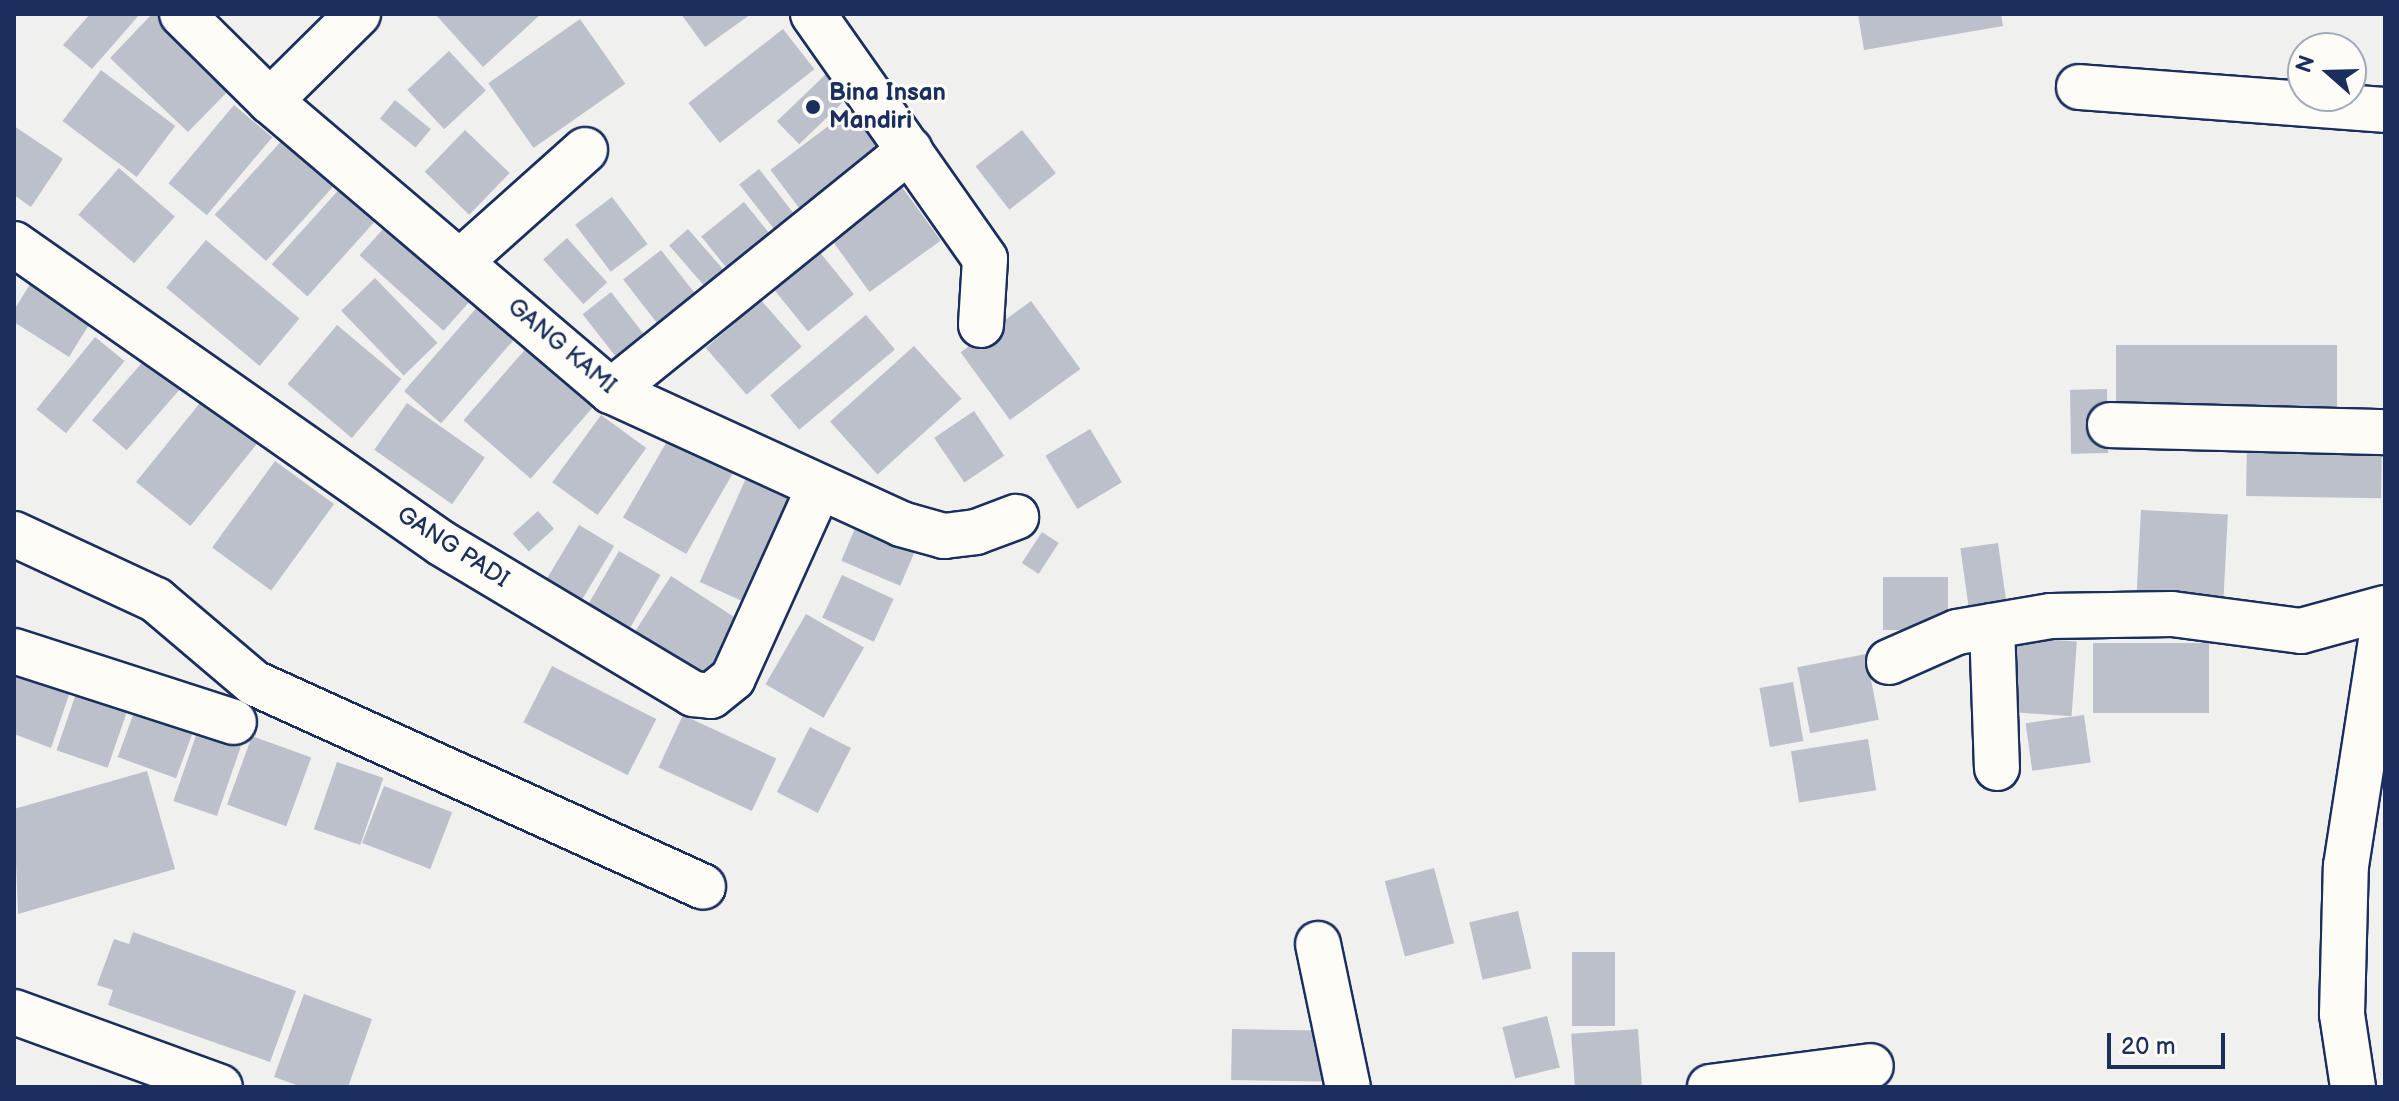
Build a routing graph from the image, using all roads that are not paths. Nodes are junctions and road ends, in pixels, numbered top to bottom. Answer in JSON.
{"nodes":[{"id":1,"x":182,"y":14,"type":"edge"},
{"id":2,"x":358,"y":14,"type":"edge"},
{"id":3,"x":813,"y":14,"type":"edge"},
{"id":4,"x":2079,"y":87,"type":"dead end"},
{"id":5,"x":270,"y":101,"type":"junction"},
{"id":6,"x":2385,"y":110,"type":"edge"},
{"id":7,"x":585,"y":150,"type":"dead end"},
{"id":8,"x":910,"y":150,"type":"junction"},
{"id":9,"x":14,"y":244,"type":"edge"},
{"id":10,"x":462,"y":260,"type":"junction"},
{"id":11,"x":981,"y":325,"type":"dead end"},
{"id":12,"x":611,"y":391,"type":"junction"},
{"id":13,"x":2110,"y":425,"type":"dead end"},
{"id":14,"x":2385,"y":432,"type":"edge"},
{"id":15,"x":818,"y":490,"type":"junction"},
{"id":16,"x":1016,"y":517,"type":"dead end"},
{"id":17,"x":14,"y":534,"type":"edge"},
{"id":18,"x":2385,"y":608,"type":"edge"},
{"id":19,"x":2385,"y":614,"type":"edge"},
{"id":20,"x":1992,"y":626,"type":"junction"},
{"id":21,"x":14,"y":651,"type":"edge"},
{"id":22,"x":1889,"y":662,"type":"dead end"},
{"id":23,"x":234,"y":722,"type":"dead end"},
{"id":24,"x":1997,"y":768,"type":"dead end"},
{"id":25,"x":703,"y":887,"type":"dead end"},
{"id":26,"x":1318,"y":944,"type":"dead end"},
{"id":27,"x":14,"y":1012,"type":"edge"},
{"id":28,"x":1871,"y":1066,"type":"dead end"},
{"id":29,"x":220,"y":1087,"type":"edge"},
{"id":30,"x":1348,"y":1087,"type":"edge"},
{"id":31,"x":1710,"y":1087,"type":"edge"},
{"id":32,"x":2353,"y":1087,"type":"edge"}],
"edges":[{"from":1,"to":5,"type":"street","name":"GANG KAMI"},
{"from":2,"to":5,"type":"street"},
{"from":3,"to":8,"type":"street"},
{"from":4,"to":6,"type":"street"},
{"from":5,"to":10,"type":"street","name":"GANG KAMI"},
{"from":7,"to":10,"type":"street"},
{"from":8,"to":11,"type":"street"},
{"from":8,"to":12,"type":"street"},
{"from":9,"to":15,"type":"street","name":"GANG PADI"},
{"from":10,"to":12,"type":"street","name":"GANG KAMI"},
{"from":12,"to":15,"type":"street","name":"GANG KAMI"},
{"from":13,"to":14,"type":"street"},
{"from":15,"to":16,"type":"street","name":"GANG KAMI"},
{"from":17,"to":25,"type":"street"},
{"from":18,"to":20,"type":"street"},
{"from":19,"to":32,"type":"street"},
{"from":20,"to":22,"type":"street"},
{"from":20,"to":24,"type":"street"},
{"from":21,"to":23,"type":"street"},
{"from":26,"to":30,"type":"street"},
{"from":27,"to":29,"type":"street"},
{"from":28,"to":31,"type":"street"}]}
